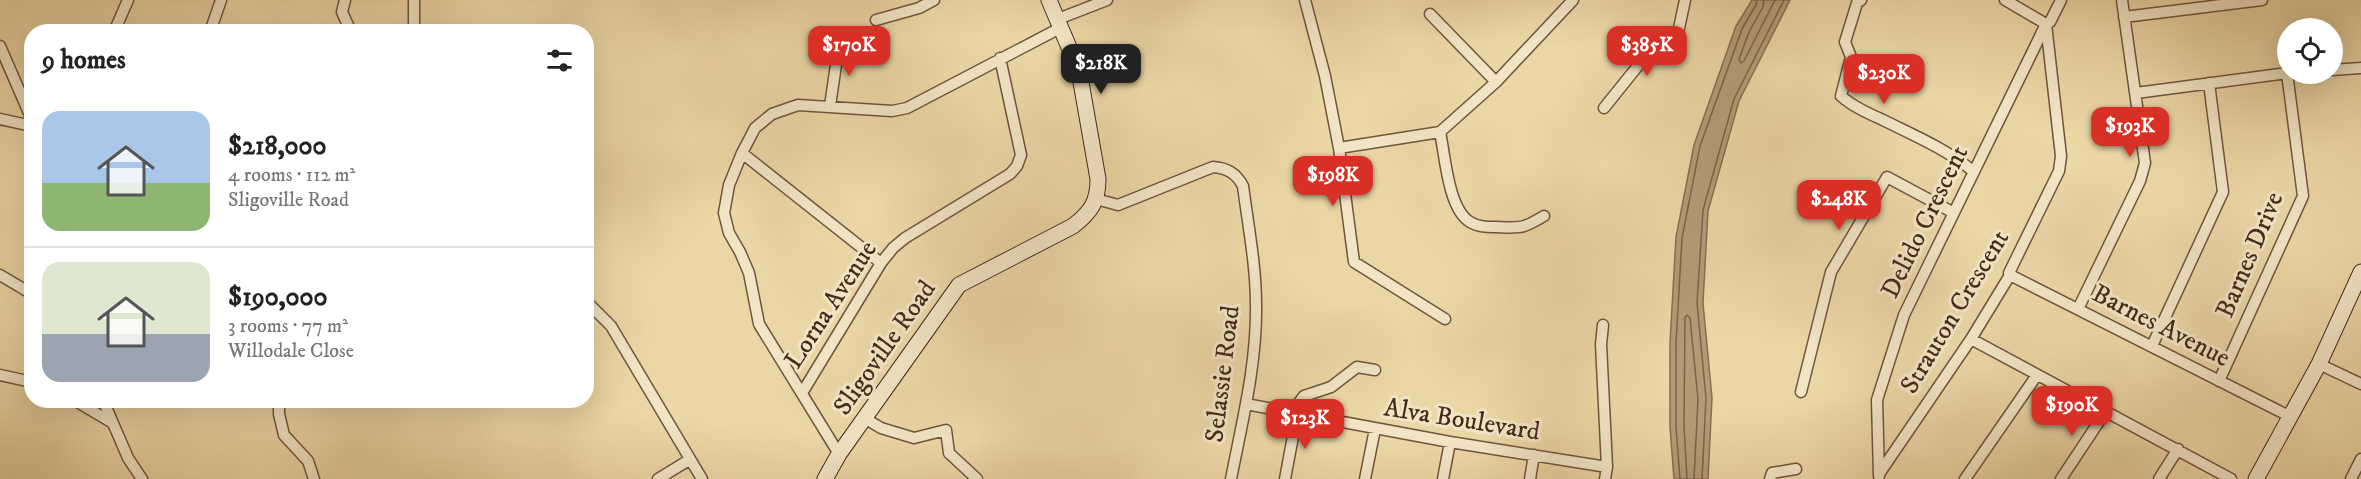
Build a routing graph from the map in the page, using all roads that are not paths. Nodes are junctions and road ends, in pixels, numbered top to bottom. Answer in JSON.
{"nodes":[{"id":1,"x":128,"y":0,"type":"edge"},
{"id":2,"x":221,"y":0,"type":"edge"},
{"id":3,"x":345,"y":0,"type":"edge"},
{"id":4,"x":414,"y":0,"type":"edge"},
{"id":5,"x":934,"y":0,"type":"edge"},
{"id":6,"x":1050,"y":0,"type":"edge"},
{"id":7,"x":1107,"y":0,"type":"edge"},
{"id":8,"x":1305,"y":0,"type":"edge"},
{"id":9,"x":1573,"y":0,"type":"edge"},
{"id":10,"x":1685,"y":0,"type":"edge"},
{"id":11,"x":1861,"y":0,"type":"edge"},
{"id":12,"x":2005,"y":0,"type":"edge"},
{"id":13,"x":2061,"y":0,"type":"edge"},
{"id":14,"x":2122,"y":0,"type":"edge"},
{"id":15,"x":2262,"y":0,"type":"edge"},
{"id":16,"x":2204,"y":3,"type":"edge"},
{"id":17,"x":1430,"y":14,"type":"dead end"},
{"id":18,"x":2124,"y":17,"type":"junction"},
{"id":19,"x":876,"y":20,"type":"dead end"},
{"id":20,"x":1060,"y":23,"type":"junction"},
{"id":21,"x":118,"y":24,"type":"edge"},
{"id":22,"x":213,"y":24,"type":"edge"},
{"id":23,"x":347,"y":24,"type":"edge"},
{"id":24,"x":414,"y":24,"type":"edge"},
{"id":25,"x":2046,"y":24,"type":"junction"},
{"id":26,"x":839,"y":44,"type":"dead end"},
{"id":27,"x":0,"y":46,"type":"edge"},
{"id":28,"x":1000,"y":58,"type":"junction"},
{"id":29,"x":2361,"y":68,"type":"edge"},
{"id":30,"x":2343,"y":69,"type":"edge"},
{"id":31,"x":2277,"y":74,"type":"edge"},
{"id":32,"x":1496,"y":82,"type":"junction"},
{"id":33,"x":2209,"y":83,"type":"junction"},
{"id":34,"x":2288,"y":84,"type":"edge"},
{"id":35,"x":2136,"y":93,"type":"junction"},
{"id":36,"x":24,"y":102,"type":"edge"},
{"id":37,"x":830,"y":106,"type":"junction"},
{"id":38,"x":1604,"y":108,"type":"dead end"},
{"id":39,"x":0,"y":119,"type":"edge"},
{"id":40,"x":24,"y":124,"type":"edge"},
{"id":41,"x":1440,"y":132,"type":"junction"},
{"id":42,"x":1339,"y":148,"type":"junction"},
{"id":43,"x":742,"y":153,"type":"junction"},
{"id":44,"x":1974,"y":172,"type":"junction"},
{"id":45,"x":1096,"y":200,"type":"junction"},
{"id":46,"x":1954,"y":213,"type":"junction"},
{"id":47,"x":1544,"y":216,"type":"dead end"},
{"id":48,"x":881,"y":263,"type":"junction"},
{"id":49,"x":2361,"y":272,"type":"edge"},
{"id":50,"x":0,"y":274,"type":"edge"},
{"id":51,"x":2010,"y":275,"type":"junction"},
{"id":52,"x":24,"y":289,"type":"edge"},
{"id":53,"x":594,"y":309,"type":"edge"},
{"id":54,"x":2078,"y":309,"type":"junction"},
{"id":55,"x":1445,"y":319,"type":"dead end"},
{"id":56,"x":1603,"y":325,"type":"dead end"},
{"id":57,"x":1971,"y":339,"type":"junction"},
{"id":58,"x":2152,"y":346,"type":"junction"},
{"id":59,"x":2319,"y":364,"type":"junction"},
{"id":60,"x":1375,"y":370,"type":"dead end"},
{"id":61,"x":0,"y":375,"type":"edge"},
{"id":62,"x":2037,"y":375,"type":"junction"},
{"id":63,"x":24,"y":380,"type":"edge"},
{"id":64,"x":2220,"y":381,"type":"junction"},
{"id":65,"x":2361,"y":384,"type":"edge"},
{"id":66,"x":1801,"y":392,"type":"dead end"},
{"id":67,"x":802,"y":393,"type":"junction"},
{"id":68,"x":1246,"y":404,"type":"junction"},
{"id":69,"x":87,"y":408,"type":"edge"},
{"id":70,"x":106,"y":408,"type":"edge"},
{"id":71,"x":279,"y":408,"type":"edge"},
{"id":72,"x":2106,"y":411,"type":"junction"},
{"id":73,"x":1294,"y":414,"type":"junction"},
{"id":74,"x":2291,"y":417,"type":"junction"},
{"id":75,"x":866,"y":419,"type":"junction"},
{"id":76,"x":111,"y":422,"type":"junction"},
{"id":77,"x":1375,"y":429,"type":"junction"},
{"id":78,"x":1450,"y":442,"type":"junction"},
{"id":79,"x":2178,"y":449,"type":"junction"},
{"id":80,"x":839,"y":454,"type":"junction"},
{"id":81,"x":1534,"y":455,"type":"junction"},
{"id":82,"x":2361,"y":459,"type":"edge"},
{"id":83,"x":689,"y":460,"type":"junction"},
{"id":84,"x":1607,"y":467,"type":"junction"},
{"id":85,"x":1796,"y":469,"type":"dead end"},
{"id":86,"x":1879,"y":476,"type":"edge"},
{"id":87,"x":142,"y":479,"type":"edge"},
{"id":88,"x":314,"y":479,"type":"edge"},
{"id":89,"x":658,"y":479,"type":"edge"},
{"id":90,"x":702,"y":479,"type":"edge"},
{"id":91,"x":825,"y":479,"type":"edge"},
{"id":92,"x":977,"y":479,"type":"edge"},
{"id":93,"x":1231,"y":479,"type":"edge"},
{"id":94,"x":1285,"y":479,"type":"edge"},
{"id":95,"x":1365,"y":479,"type":"edge"},
{"id":96,"x":1443,"y":479,"type":"edge"},
{"id":97,"x":1530,"y":479,"type":"edge"},
{"id":98,"x":1605,"y":479,"type":"edge"},
{"id":99,"x":1770,"y":479,"type":"edge"},
{"id":100,"x":1965,"y":479,"type":"edge"},
{"id":101,"x":2061,"y":479,"type":"edge"},
{"id":102,"x":2159,"y":479,"type":"edge"},
{"id":103,"x":2231,"y":479,"type":"edge"},
{"id":104,"x":2256,"y":479,"type":"edge"},
{"id":105,"x":2351,"y":479,"type":"edge"}],
"edges":[{"from":1,"to":21,"type":"street"},
{"from":2,"to":22,"type":"street"},
{"from":3,"to":23,"type":"street"},
{"from":4,"to":24,"type":"street"},
{"from":5,"to":19,"type":"street"},
{"from":6,"to":20,"type":"street"},
{"from":7,"to":20,"type":"street"},
{"from":8,"to":42,"type":"street"},
{"from":9,"to":32,"type":"street"},
{"from":10,"to":38,"type":"street"},
{"from":11,"to":44,"type":"street"},
{"from":12,"to":25,"type":"street"},
{"from":13,"to":25,"type":"street","name":"Delido Crescent"},
{"from":14,"to":18,"type":"street"},
{"from":15,"to":16,"type":"street"},
{"from":16,"to":18,"type":"street"},
{"from":17,"to":32,"type":"street"},
{"from":18,"to":35,"type":"street"},
{"from":20,"to":28,"type":"street"},
{"from":20,"to":45,"type":"street"},
{"from":25,"to":44,"type":"street","name":"Delido Crescent"},
{"from":25,"to":51,"type":"street","name":"Strauton Crescent"},
{"from":26,"to":37,"type":"street"},
{"from":27,"to":36,"type":"street"},
{"from":28,"to":37,"type":"street"},
{"from":28,"to":48,"type":"street","name":"Lorna Avenue"},
{"from":29,"to":30,"type":"street"},
{"from":31,"to":33,"type":"street"},
{"from":32,"to":41,"type":"street"},
{"from":33,"to":35,"type":"street"},
{"from":33,"to":58,"type":"street"},
{"from":34,"to":64,"type":"street","name":"Barnes Drive"},
{"from":35,"to":54,"type":"street"},
{"from":37,"to":43,"type":"street"},
{"from":39,"to":40,"type":"street"},
{"from":41,"to":42,"type":"street"},
{"from":41,"to":47,"type":"street"},
{"from":42,"to":55,"type":"street"},
{"from":43,"to":48,"type":"street"},
{"from":43,"to":67,"type":"street"},
{"from":44,"to":46,"type":"street","name":"Delido Crescent"},
{"from":45,"to":68,"type":"street","name":"Selassie Road"},
{"from":45,"to":75,"type":"street","name":"Sligoville Road"},
{"from":46,"to":66,"type":"street"},
{"from":46,"to":86,"type":"street","name":"Delido Crescent"},
{"from":48,"to":67,"type":"street","name":"Lorna Avenue"},
{"from":49,"to":59,"type":"street"},
{"from":50,"to":52,"type":"street"},
{"from":51,"to":54,"type":"street","name":"Barnes Avenue"},
{"from":51,"to":57,"type":"street","name":"Strauton Crescent"},
{"from":53,"to":83,"type":"street"},
{"from":54,"to":58,"type":"street","name":"Barnes Avenue"},
{"from":56,"to":84,"type":"street"},
{"from":57,"to":62,"type":"street"},
{"from":57,"to":86,"type":"street","name":"Strauton Crescent"},
{"from":58,"to":64,"type":"street","name":"Barnes Avenue"},
{"from":59,"to":65,"type":"street"},
{"from":59,"to":74,"type":"street"},
{"from":60,"to":73,"type":"street"},
{"from":61,"to":63,"type":"street"},
{"from":62,"to":72,"type":"street"},
{"from":62,"to":100,"type":"street"},
{"from":64,"to":74,"type":"street","name":"Barnes Avenue"},
{"from":67,"to":80,"type":"street"},
{"from":68,"to":73,"type":"street","name":"Alva Boulevard"},
{"from":68,"to":93,"type":"street","name":"Selassie Road"},
{"from":69,"to":76,"type":"street"},
{"from":70,"to":76,"type":"street"},
{"from":71,"to":88,"type":"street"},
{"from":72,"to":79,"type":"street"},
{"from":72,"to":101,"type":"street"},
{"from":73,"to":77,"type":"street","name":"Alva Boulevard"},
{"from":73,"to":94,"type":"street"},
{"from":74,"to":104,"type":"street"},
{"from":75,"to":80,"type":"street","name":"Sligoville Road"},
{"from":75,"to":92,"type":"street"},
{"from":76,"to":87,"type":"street"},
{"from":77,"to":78,"type":"street","name":"Alva Boulevard"},
{"from":77,"to":95,"type":"street"},
{"from":78,"to":81,"type":"street","name":"Alva Boulevard"},
{"from":78,"to":96,"type":"street"},
{"from":79,"to":102,"type":"street"},
{"from":79,"to":103,"type":"street"},
{"from":80,"to":91,"type":"street","name":"Sligoville Road"},
{"from":81,"to":84,"type":"street","name":"Alva Boulevard"},
{"from":81,"to":97,"type":"street"},
{"from":82,"to":105,"type":"street"},
{"from":83,"to":89,"type":"street"},
{"from":83,"to":90,"type":"street"},
{"from":84,"to":98,"type":"street"},
{"from":85,"to":99,"type":"street"}]}
